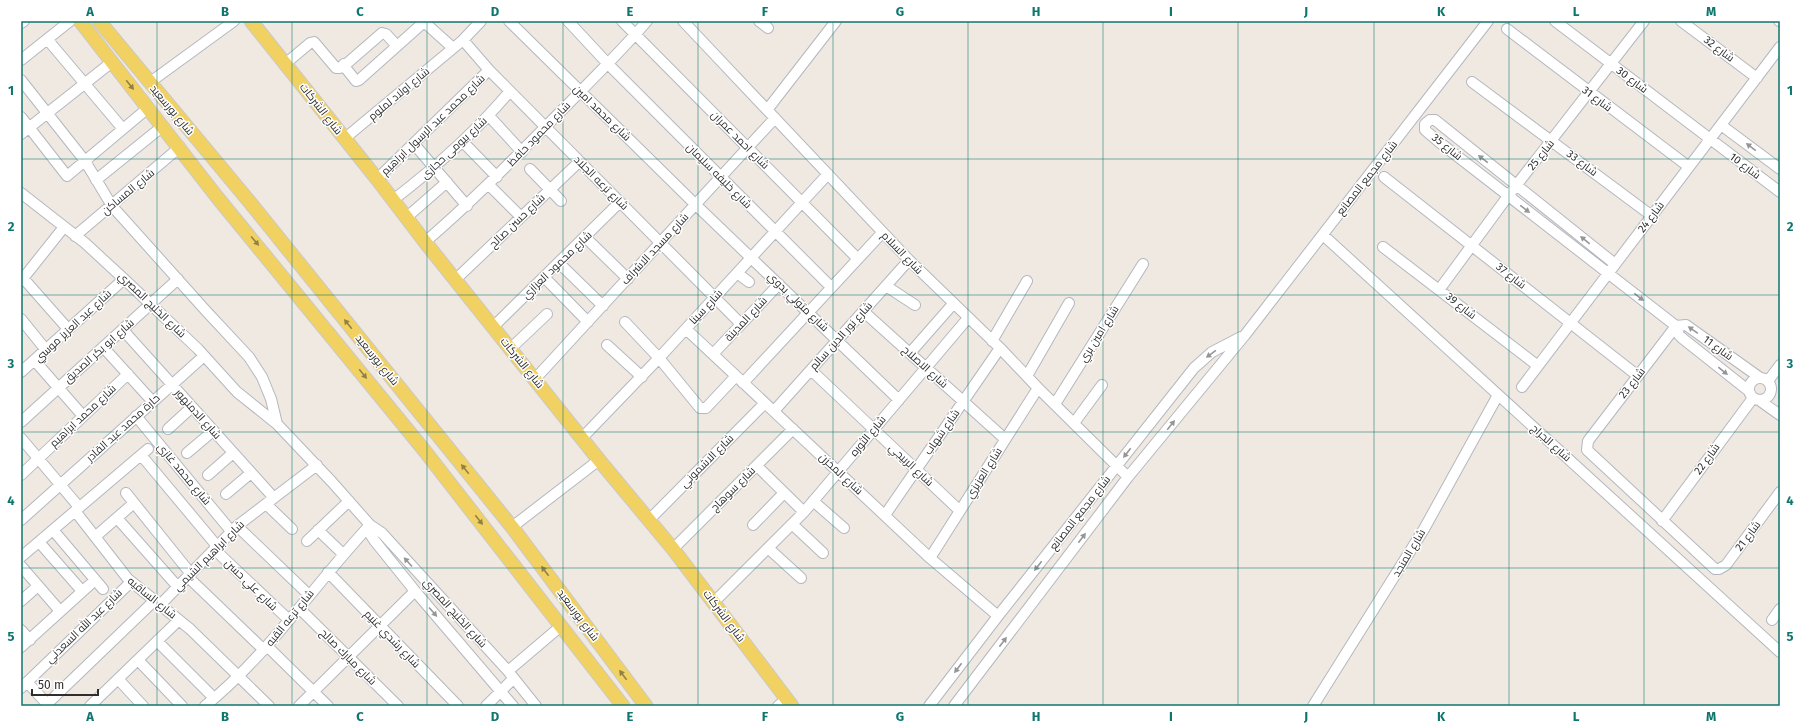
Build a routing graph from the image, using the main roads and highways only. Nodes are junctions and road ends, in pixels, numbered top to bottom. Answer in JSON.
{"nodes":[{"id":1,"x":80,"y":21,"type":"edge"},
{"id":2,"x":99,"y":21,"type":"edge"},
{"id":3,"x":251,"y":21,"type":"edge"},
{"id":4,"x":230,"y":179,"type":"junction"},
{"id":5,"x":217,"y":197,"type":"junction"},
{"id":6,"x":248,"y":200,"type":"junction"},
{"id":7,"x":235,"y":218,"type":"junction"},
{"id":8,"x":785,"y":704,"type":"edge"},
{"id":9,"x":623,"y":706,"type":"edge"},
{"id":10,"x":646,"y":706,"type":"edge"}],
"edges":[{"from":1,"to":5,"type":"main road","name":"شارع بورسعيد","one_way":true},
{"from":2,"to":4,"type":"main road","name":"شارع بورسعيد"},
{"from":3,"to":8,"type":"main road","name":"شارع الشركات"},
{"from":4,"to":5,"type":"main road"},
{"from":4,"to":6,"type":"main road","name":"شارع بورسعيد"},
{"from":5,"to":7,"type":"main road","name":"شارع بورسعيد"},
{"from":6,"to":7,"type":"main road"},
{"from":10,"to":6,"type":"main road","name":"شارع بورسعيد","one_way":true},
{"from":7,"to":9,"type":"main road","name":"شارع بورسعيد","one_way":true}]}
